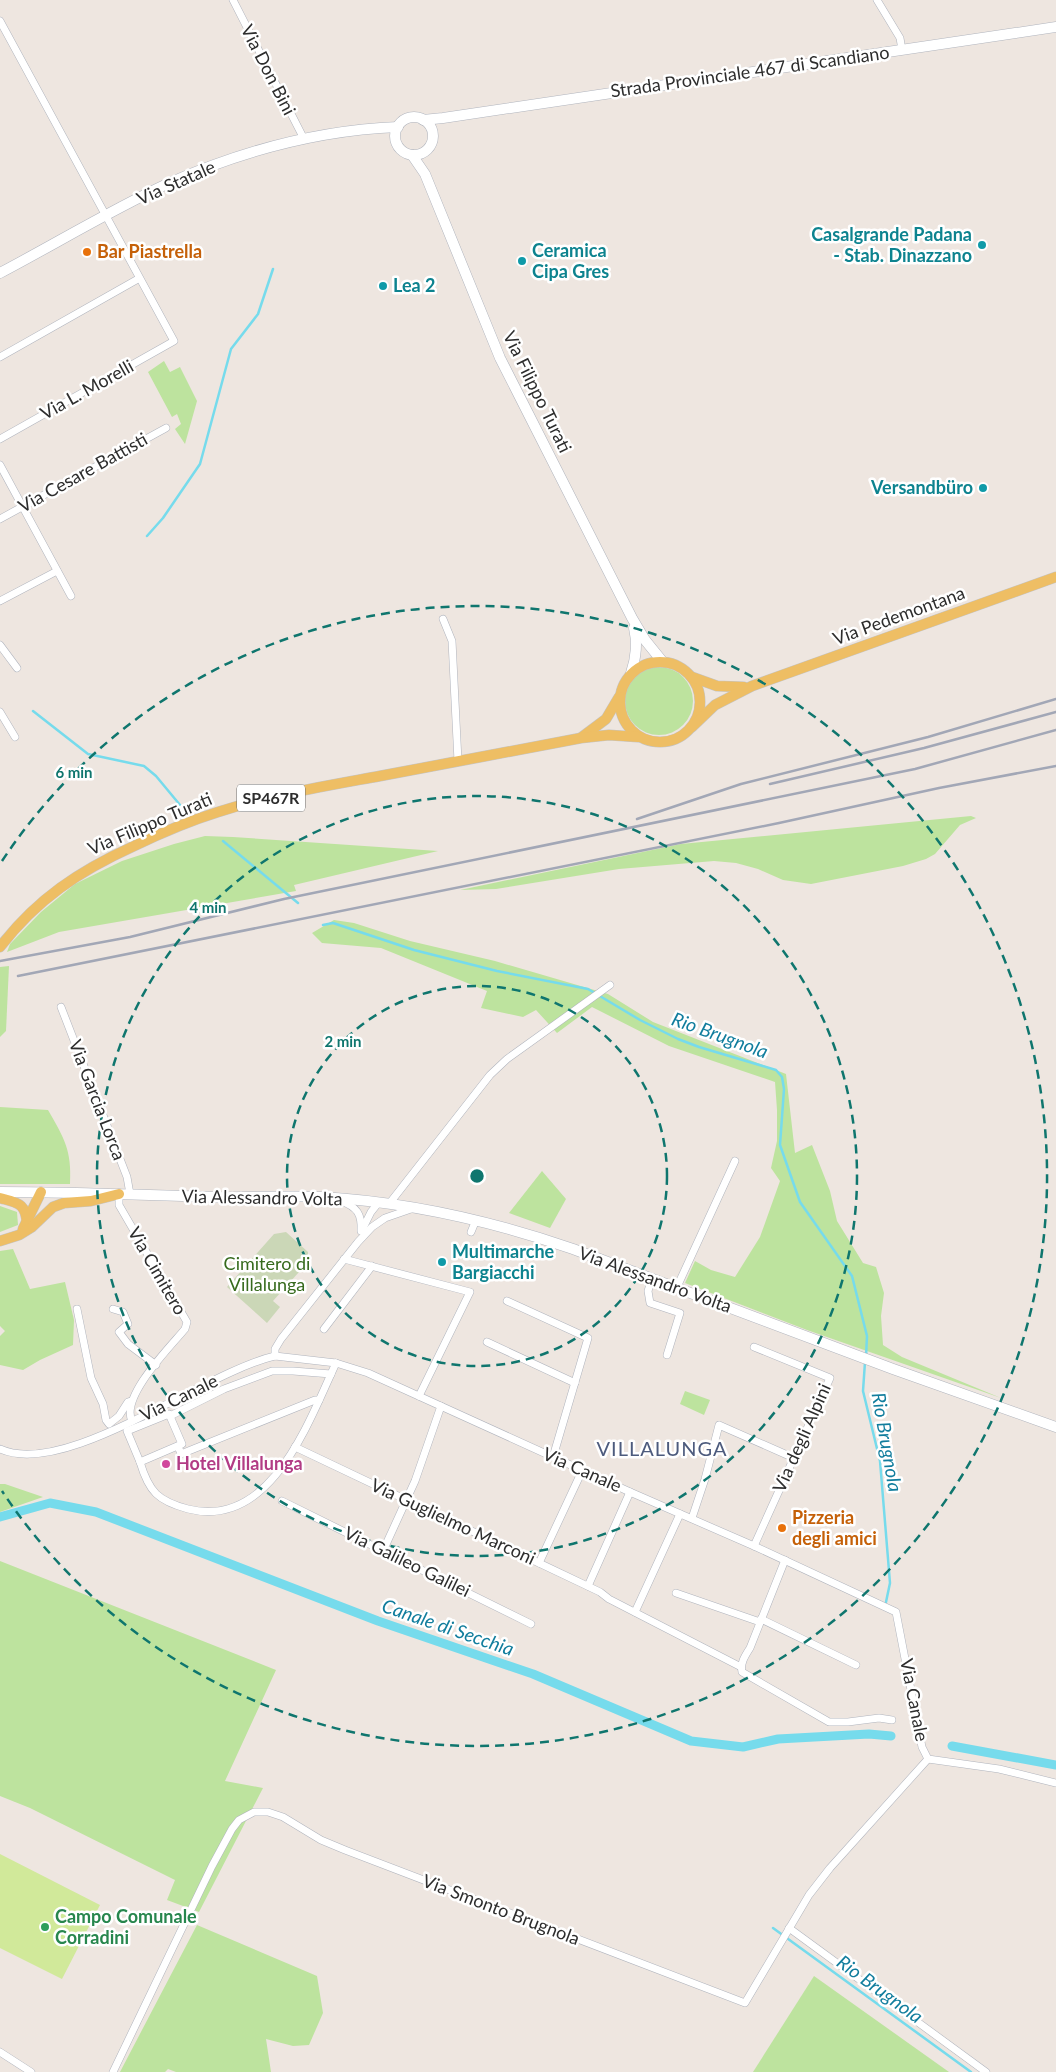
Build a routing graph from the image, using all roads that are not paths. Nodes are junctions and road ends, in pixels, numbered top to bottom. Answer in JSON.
{"nodes":[{"id":1,"x":234,"y":0,"type":"edge"},
{"id":2,"x":877,"y":0,"type":"edge"},
{"id":3,"x":0,"y":21,"type":"edge"},
{"id":4,"x":1056,"y":27,"type":"edge"},
{"id":5,"x":902,"y":50,"type":"junction"},
{"id":6,"x":443,"y":118,"type":"junction"},
{"id":7,"x":423,"y":120,"type":"junction"},
{"id":8,"x":398,"y":127,"type":"junction"},
{"id":9,"x":365,"y":130,"type":"junction"},
{"id":10,"x":432,"y":133,"type":"junction"},
{"id":11,"x":304,"y":140,"type":"junction"},
{"id":12,"x":397,"y":143,"type":"junction"},
{"id":13,"x":425,"y":151,"type":"junction"},
{"id":14,"x":412,"y":154,"type":"junction"},
{"id":15,"x":425,"y":174,"type":"junction"},
{"id":16,"x":106,"y":216,"type":"junction"},
{"id":17,"x":0,"y":273,"type":"edge"},
{"id":18,"x":138,"y":279,"type":"junction"},
{"id":19,"x":0,"y":357,"type":"edge"},
{"id":20,"x":166,"y":428,"type":"dead end"},
{"id":21,"x":0,"y":439,"type":"edge"},
{"id":22,"x":0,"y":465,"type":"edge"},
{"id":23,"x":22,"y":506,"type":"junction"},
{"id":24,"x":0,"y":519,"type":"edge"},
{"id":25,"x":57,"y":571,"type":"junction"},
{"id":26,"x":1056,"y":577,"type":"edge"},
{"id":27,"x":71,"y":596,"type":"dead end"},
{"id":28,"x":0,"y":601,"type":"edge"},
{"id":29,"x":632,"y":618,"type":"junction"},
{"id":30,"x":443,"y":619,"type":"dead end"},
{"id":31,"x":0,"y":645,"type":"edge"},
{"id":32,"x":662,"y":661,"type":"junction"},
{"id":33,"x":16,"y":668,"type":"dead end"},
{"id":34,"x":631,"y":673,"type":"junction"},
{"id":35,"x":692,"y":678,"type":"junction"},
{"id":36,"x":752,"y":686,"type":"junction"},
{"id":37,"x":620,"y":697,"type":"junction"},
{"id":38,"x":0,"y":712,"type":"edge"},
{"id":39,"x":692,"y":727,"type":"junction"},
{"id":40,"x":638,"y":736,"type":"junction"},
{"id":41,"x":15,"y":737,"type":"dead end"},
{"id":42,"x":581,"y":738,"type":"junction"},
{"id":43,"x":458,"y":761,"type":"junction"},
{"id":44,"x":0,"y":947,"type":"edge"},
{"id":45,"x":610,"y":985,"type":"dead end"},
{"id":46,"x":61,"y":1007,"type":"dead end"},
{"id":47,"x":735,"y":1161,"type":"dead end"},
{"id":48,"x":0,"y":1192,"type":"edge"},
{"id":49,"x":41,"y":1192,"type":"junction"},
{"id":50,"x":124,"y":1194,"type":"junction"},
{"id":51,"x":321,"y":1197,"type":"junction"},
{"id":52,"x":0,"y":1198,"type":"edge"},
{"id":53,"x":384,"y":1203,"type":"junction"},
{"id":54,"x":417,"y":1208,"type":"junction"},
{"id":55,"x":38,"y":1220,"type":"junction"},
{"id":56,"x":476,"y":1220,"type":"junction"},
{"id":57,"x":27,"y":1224,"type":"junction"},
{"id":58,"x":372,"y":1227,"type":"junction"},
{"id":59,"x":361,"y":1231,"type":"junction"},
{"id":60,"x":471,"y":1232,"type":"dead end"},
{"id":61,"x":19,"y":1235,"type":"junction"},
{"id":62,"x":0,"y":1241,"type":"edge"},
{"id":63,"x":358,"y":1242,"type":"junction"},
{"id":64,"x":344,"y":1259,"type":"junction"},
{"id":65,"x":372,"y":1266,"type":"junction"},
{"id":66,"x":652,"y":1278,"type":"junction"},
{"id":67,"x":677,"y":1287,"type":"junction"},
{"id":68,"x":506,"y":1302,"type":"dead end"},
{"id":69,"x":77,"y":1309,"type":"dead end"},
{"id":70,"x":113,"y":1309,"type":"dead end"},
{"id":71,"x":324,"y":1329,"type":"dead end"},
{"id":72,"x":488,"y":1342,"type":"dead end"},
{"id":73,"x":754,"y":1346,"type":"dead end"},
{"id":74,"x":667,"y":1355,"type":"dead end"},
{"id":75,"x":274,"y":1356,"type":"junction"},
{"id":76,"x":336,"y":1363,"type":"junction"},
{"id":77,"x":156,"y":1365,"type":"junction"},
{"id":78,"x":331,"y":1374,"type":"junction"},
{"id":79,"x":575,"y":1382,"type":"junction"},
{"id":80,"x":419,"y":1396,"type":"junction"},
{"id":81,"x":319,"y":1400,"type":"junction"},
{"id":82,"x":132,"y":1401,"type":"junction"},
{"id":83,"x":441,"y":1406,"type":"junction"},
{"id":84,"x":158,"y":1408,"type":"junction"},
{"id":85,"x":170,"y":1416,"type":"junction"},
{"id":86,"x":162,"y":1417,"type":"junction"},
{"id":87,"x":132,"y":1421,"type":"junction"},
{"id":88,"x":1056,"y":1427,"type":"edge"},
{"id":89,"x":126,"y":1428,"type":"junction"},
{"id":90,"x":178,"y":1446,"type":"junction"},
{"id":91,"x":295,"y":1447,"type":"junction"},
{"id":92,"x":0,"y":1450,"type":"edge"},
{"id":93,"x":553,"y":1457,"type":"junction"},
{"id":94,"x":794,"y":1458,"type":"junction"},
{"id":95,"x":140,"y":1462,"type":"junction"},
{"id":96,"x":582,"y":1471,"type":"junction"},
{"id":97,"x":630,"y":1492,"type":"junction"},
{"id":98,"x":406,"y":1500,"type":"junction"},
{"id":99,"x":282,"y":1501,"type":"dead end"},
{"id":100,"x":680,"y":1514,"type":"junction"},
{"id":101,"x":692,"y":1518,"type":"junction"},
{"id":102,"x":754,"y":1546,"type":"junction"},
{"id":103,"x":382,"y":1550,"type":"junction"},
{"id":104,"x":786,"y":1560,"type":"junction"},
{"id":105,"x":539,"y":1563,"type":"junction"},
{"id":106,"x":588,"y":1586,"type":"junction"},
{"id":107,"x":676,"y":1593,"type":"dead end"},
{"id":108,"x":635,"y":1612,"type":"junction"},
{"id":109,"x":761,"y":1621,"type":"junction"},
{"id":110,"x":531,"y":1624,"type":"dead end"},
{"id":111,"x":856,"y":1665,"type":"dead end"},
{"id":112,"x":741,"y":1667,"type":"junction"},
{"id":113,"x":892,"y":1720,"type":"dead end"},
{"id":114,"x":928,"y":1759,"type":"junction"},
{"id":115,"x":1056,"y":1784,"type":"edge"},
{"id":116,"x":786,"y":1934,"type":"junction"},
{"id":117,"x":0,"y":2052,"type":"edge"},
{"id":118,"x":31,"y":2072,"type":"edge"},
{"id":119,"x":113,"y":2072,"type":"edge"},
{"id":120,"x":986,"y":2072,"type":"edge"}],
"edges":[{"from":1,"to":11,"type":"street","name":"Via Don Bini"},
{"from":2,"to":5,"type":"street"},
{"from":3,"to":16,"type":"street"},
{"from":4,"to":5,"type":"main road","name":"Strada Provinciale 467 di Scandiano"},
{"from":5,"to":6,"type":"main road","name":"Strada Provinciale 467 di Scandiano"},
{"from":6,"to":7,"type":"main road","name":"Via Statale"},
{"from":6,"to":10,"type":"main road"},
{"from":7,"to":8,"type":"main road","name":"Via Statale"},
{"from":7,"to":10,"type":"main road"},
{"from":8,"to":9,"type":"main road","name":"Via Statale"},
{"from":8,"to":12,"type":"main road"},
{"from":9,"to":11,"type":"main road","name":"Via Statale"},
{"from":9,"to":12,"type":"main road","name":"Via Statale"},
{"from":10,"to":13,"type":"main road"},
{"from":11,"to":16,"type":"main road","name":"Via Statale"},
{"from":12,"to":14,"type":"main road","name":"Via Statale"},
{"from":13,"to":14,"type":"main road"},
{"from":13,"to":15,"type":"main road","name":"Via Filippo Turati"},
{"from":14,"to":15,"type":"main road","name":"Via Filippo Turati"},
{"from":15,"to":29,"type":"main road","name":"Via Filippo Turati","number":"SP467R"},
{"from":16,"to":17,"type":"main road","name":"Via Statale"},
{"from":16,"to":18,"type":"street"},
{"from":18,"to":19,"type":"street"},
{"from":18,"to":21,"type":"street","name":"Via L. Morelli"},
{"from":20,"to":23,"type":"street","name":"Via Cesare Battisti"},
{"from":22,"to":23,"type":"street"},
{"from":23,"to":24,"type":"street","name":"Via Cesare Battisti"},
{"from":23,"to":25,"type":"street"},
{"from":25,"to":27,"type":"street"},
{"from":25,"to":28,"type":"street"},
{"from":26,"to":36,"type":"main road","name":"Via Pedemontana"},
{"from":29,"to":32,"type":"main road","number":"SP467R"},
{"from":29,"to":34,"type":"main road","number":"SP467R"},
{"from":30,"to":43,"type":"street"},
{"from":31,"to":33,"type":"street"},
{"from":32,"to":34,"type":"main road"},
{"from":32,"to":35,"type":"main road","number":"SP467R"},
{"from":34,"to":37,"type":"main road","number":"SP467R"},
{"from":35,"to":36,"type":"main road"},
{"from":35,"to":39,"type":"main road"},
{"from":36,"to":39,"type":"main road"},
{"from":37,"to":40,"type":"main road"},
{"from":37,"to":42,"type":"main road","name":"Via Filippo Turati","number":"SP467R"},
{"from":38,"to":41,"type":"street"},
{"from":39,"to":40,"type":"main road","number":"SP467R"},
{"from":40,"to":42,"type":"main road","name":"Via Filippo Turati","number":"SP467R"},
{"from":42,"to":43,"type":"main road","name":"Via Filippo Turati","number":"SP467R"},
{"from":43,"to":44,"type":"main road","name":"Via Filippo Turati","number":"SP467R"},
{"from":45,"to":53,"type":"street"},
{"from":46,"to":50,"type":"street","name":"Via Garcia Lorca"},
{"from":47,"to":67,"type":"street"},
{"from":48,"to":49,"type":"main road","name":"Via Alessandro Volta"},
{"from":49,"to":50,"type":"main road","name":"Via Alessandro Volta"},
{"from":49,"to":55,"type":"main road"},
{"from":49,"to":57,"type":"main road"},
{"from":50,"to":51,"type":"main road","name":"Via Alessandro Volta"},
{"from":50,"to":55,"type":"main road"},
{"from":50,"to":77,"type":"street","name":"Via Cimitero"},
{"from":51,"to":53,"type":"main road","name":"Via Alessandro Volta"},
{"from":51,"to":59,"type":"street"},
{"from":52,"to":57,"type":"main road"},
{"from":53,"to":54,"type":"main road","name":"Via Alessandro Volta"},
{"from":53,"to":58,"type":"street"},
{"from":53,"to":59,"type":"street"},
{"from":54,"to":56,"type":"main road","name":"Via Alessandro Volta"},
{"from":54,"to":58,"type":"street"},
{"from":55,"to":61,"type":"main road"},
{"from":56,"to":60,"type":"street"},
{"from":56,"to":66,"type":"main road","name":"Via Alessandro Volta"},
{"from":57,"to":61,"type":"main road"},
{"from":58,"to":63,"type":"street"},
{"from":59,"to":63,"type":"street"},
{"from":61,"to":62,"type":"main road"},
{"from":63,"to":64,"type":"street"},
{"from":64,"to":65,"type":"street"},
{"from":64,"to":75,"type":"street"},
{"from":65,"to":71,"type":"street"},
{"from":65,"to":80,"type":"street"},
{"from":66,"to":67,"type":"main road","name":"Via Alessandro Volta"},
{"from":66,"to":74,"type":"street"},
{"from":67,"to":88,"type":"main road","name":"Via Alessandro Volta"},
{"from":68,"to":79,"type":"street"},
{"from":69,"to":82,"type":"street","name":"Via Cimitero"},
{"from":70,"to":77,"type":"street"},
{"from":72,"to":79,"type":"street"},
{"from":73,"to":94,"type":"street","name":"Via degli Alpini"},
{"from":75,"to":76,"type":"street","name":"Via Canale"},
{"from":75,"to":84,"type":"street","name":"Via Canale"},
{"from":76,"to":78,"type":"street"},
{"from":76,"to":80,"type":"street","name":"Via Canale"},
{"from":77,"to":82,"type":"street","name":"Via Cimitero"},
{"from":78,"to":81,"type":"street"},
{"from":78,"to":85,"type":"street","name":"Via Canale"},
{"from":79,"to":93,"type":"street"},
{"from":80,"to":83,"type":"street","name":"Via Canale"},
{"from":81,"to":90,"type":"street"},
{"from":81,"to":91,"type":"street"},
{"from":82,"to":87,"type":"street"},
{"from":83,"to":93,"type":"street","name":"Via Canale"},
{"from":83,"to":98,"type":"street"},
{"from":84,"to":86,"type":"street"},
{"from":84,"to":87,"type":"street","name":"Via Canale"},
{"from":85,"to":86,"type":"street","name":"Via Canale"},
{"from":85,"to":90,"type":"street"},
{"from":86,"to":89,"type":"street","name":"Via Canale"},
{"from":87,"to":89,"type":"street","name":"Via Canale"},
{"from":89,"to":92,"type":"street","name":"Via Canale"},
{"from":89,"to":95,"type":"street"},
{"from":90,"to":95,"type":"street"},
{"from":91,"to":95,"type":"street"},
{"from":91,"to":98,"type":"street","name":"Via Guglielmo Marconi"},
{"from":93,"to":96,"type":"street","name":"Via Canale"},
{"from":94,"to":101,"type":"street"},
{"from":94,"to":102,"type":"street","name":"Via degli Alpini"},
{"from":96,"to":97,"type":"street","name":"Via Canale"},
{"from":96,"to":105,"type":"street"},
{"from":97,"to":100,"type":"street","name":"Via Canale"},
{"from":97,"to":106,"type":"street"},
{"from":98,"to":103,"type":"street"},
{"from":98,"to":105,"type":"street","name":"Via Guglielmo Marconi"},
{"from":99,"to":103,"type":"street","name":"Via Galileo Galilei"},
{"from":100,"to":101,"type":"street","name":"Via Canale"},
{"from":100,"to":108,"type":"street"},
{"from":101,"to":102,"type":"street","name":"Via Canale"},
{"from":102,"to":104,"type":"street","name":"Via Canale"},
{"from":103,"to":110,"type":"street","name":"Via Galileo Galilei"},
{"from":104,"to":109,"type":"street"},
{"from":104,"to":114,"type":"street","name":"Via Canale"},
{"from":105,"to":106,"type":"street","name":"Via Guglielmo Marconi"},
{"from":106,"to":108,"type":"street","name":"Via Guglielmo Marconi"},
{"from":107,"to":109,"type":"street"},
{"from":108,"to":112,"type":"street","name":"Via Guglielmo Marconi"},
{"from":109,"to":111,"type":"street"},
{"from":109,"to":112,"type":"street"},
{"from":112,"to":113,"type":"street","name":"Via Guglielmo Marconi"},
{"from":114,"to":115,"type":"street","name":"Via Canale"},
{"from":114,"to":116,"type":"street","name":"Via Smonto Brugnola"},
{"from":116,"to":119,"type":"street","name":"Via Smonto Brugnola"},
{"from":116,"to":120,"type":"street"},
{"from":117,"to":118,"type":"street"}]}
